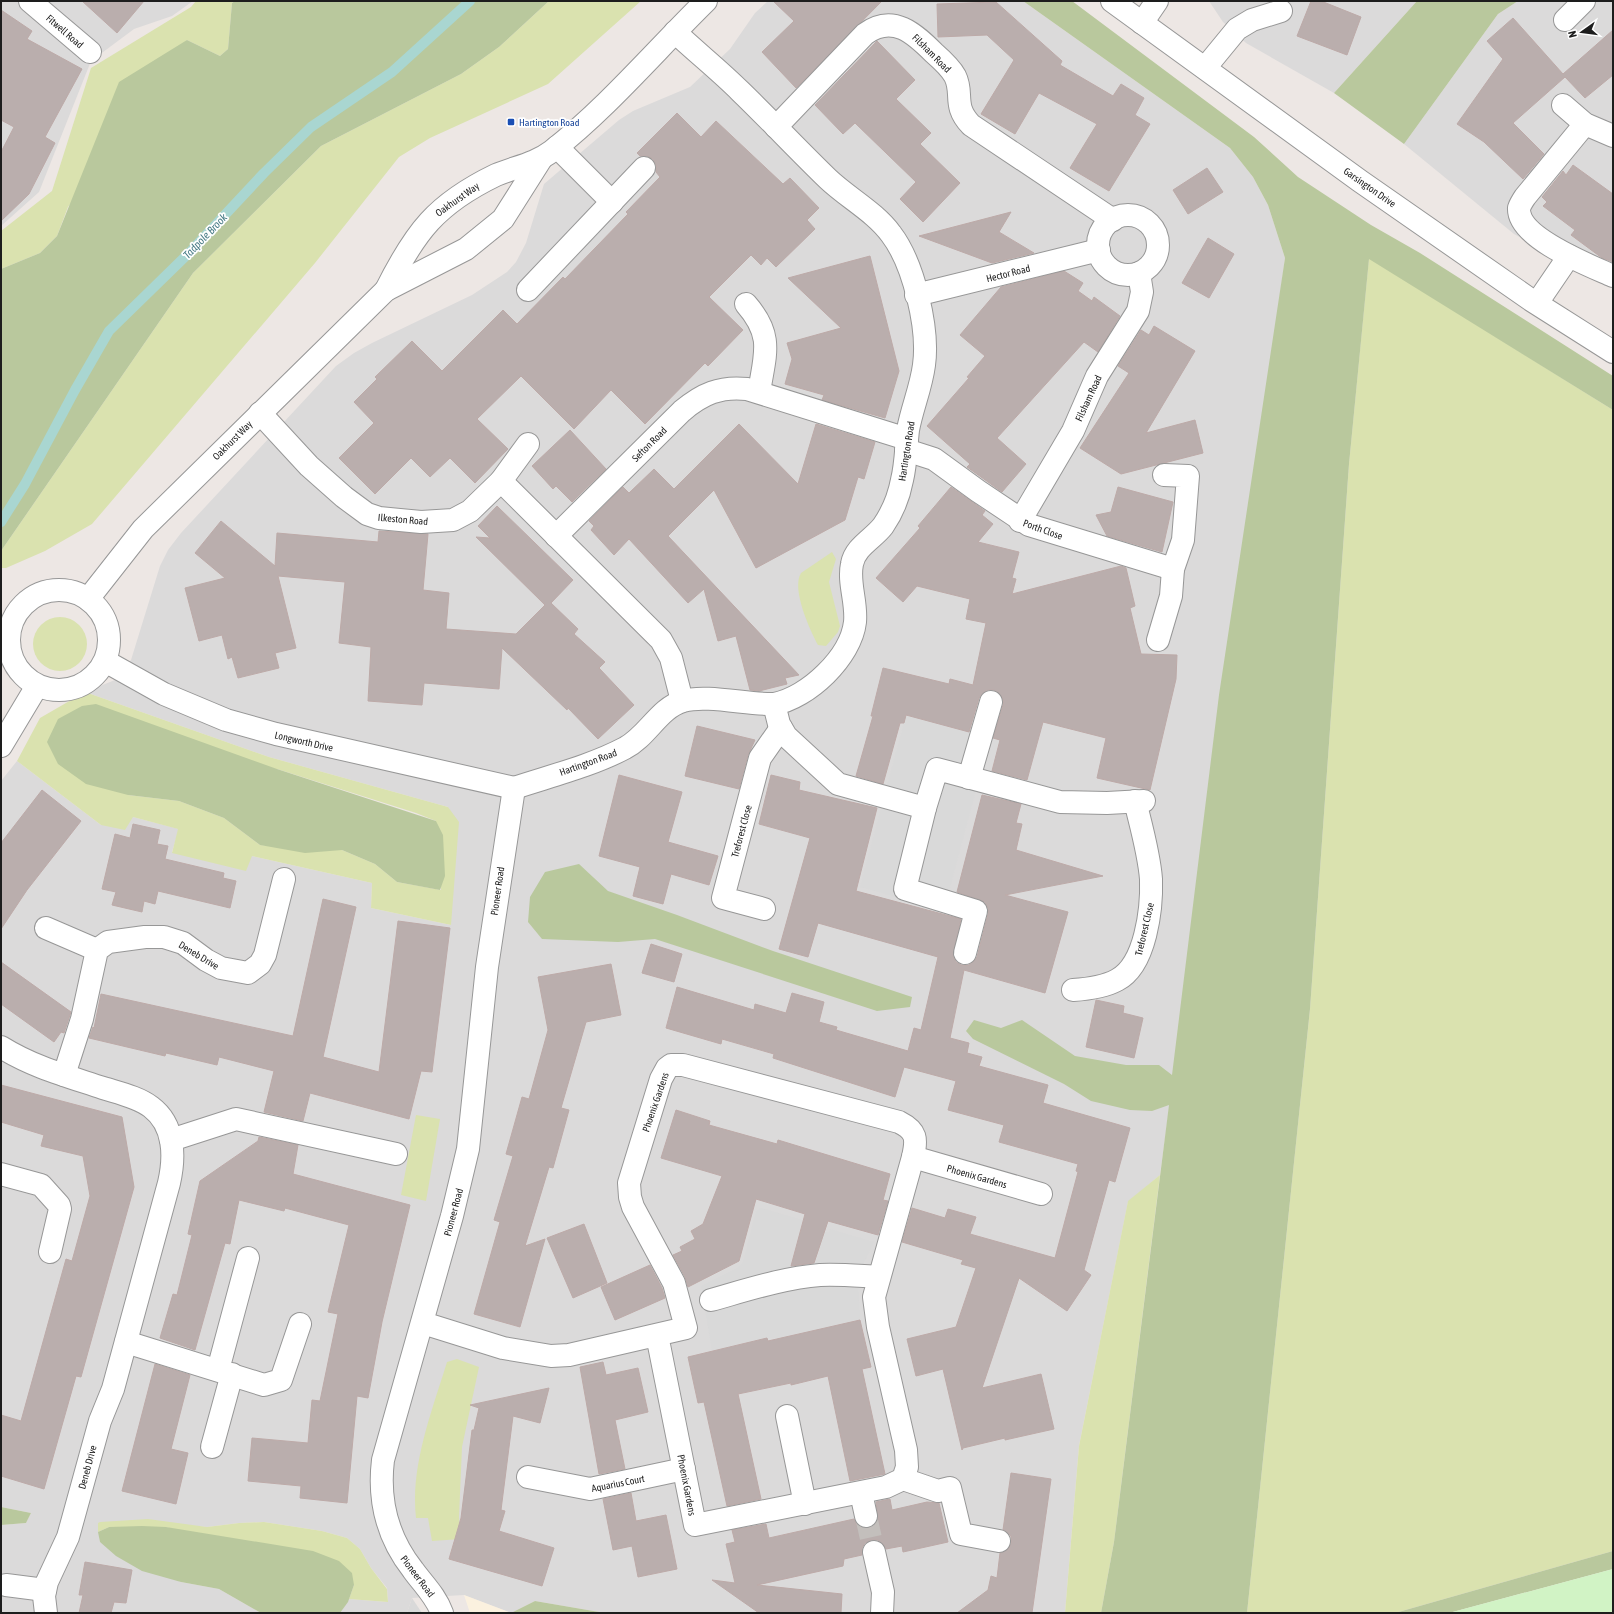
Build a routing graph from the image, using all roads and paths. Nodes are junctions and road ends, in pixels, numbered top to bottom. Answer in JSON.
{"nodes":[{"id":1,"x":706,"y":1,"type":"edge"},
{"id":2,"x":1112,"y":1,"type":"edge"},
{"id":3,"x":1158,"y":1,"type":"edge"},
{"id":4,"x":1584,"y":1,"type":"edge"},
{"id":5,"x":40,"y":4,"type":"edge"},
{"id":6,"x":1281,"y":11,"type":"dead end"},
{"id":7,"x":1565,"y":20,"type":"dead end"},
{"id":8,"x":1142,"y":23,"type":"junction"},
{"id":9,"x":675,"y":32,"type":"junction"},
{"id":10,"x":90,"y":52,"type":"dead end"},
{"id":11,"x":1205,"y":68,"type":"junction"},
{"id":12,"x":1563,"y":106,"type":"dead end"},
{"id":13,"x":1585,"y":124,"type":"junction"},
{"id":14,"x":776,"y":127,"type":"junction"},
{"id":15,"x":1613,"y":136,"type":"edge"},
{"id":16,"x":549,"y":153,"type":"junction"},
{"id":17,"x":644,"y":168,"type":"dead end"},
{"id":18,"x":612,"y":202,"type":"junction"},
{"id":19,"x":1113,"y":220,"type":"junction"},
{"id":20,"x":1099,"y":250,"type":"junction"},
{"id":21,"x":1569,"y":256,"type":"junction"},
{"id":22,"x":1139,"y":273,"type":"junction"},
{"id":23,"x":1613,"y":276,"type":"edge"},
{"id":24,"x":386,"y":290,"type":"junction"},
{"id":25,"x":528,"y":290,"type":"dead end"},
{"id":26,"x":916,"y":295,"type":"junction"},
{"id":27,"x":746,"y":304,"type":"dead end"},
{"id":28,"x":1538,"y":304,"type":"junction"},
{"id":29,"x":1613,"y":352,"type":"edge"},
{"id":30,"x":759,"y":392,"type":"junction"},
{"id":31,"x":260,"y":413,"type":"junction"},
{"id":32,"x":528,"y":444,"type":"dead end"},
{"id":33,"x":907,"y":444,"type":"junction"},
{"id":34,"x":1164,"y":475,"type":"dead end"},
{"id":35,"x":501,"y":481,"type":"junction"},
{"id":36,"x":1020,"y":520,"type":"junction"},
{"id":37,"x":556,"y":536,"type":"junction"},
{"id":38,"x":1173,"y":569,"type":"junction"},
{"id":39,"x":88,"y":599,"type":"junction"},
{"id":40,"x":8,"y":612,"type":"edge"},
{"id":41,"x":1158,"y":640,"type":"dead end"},
{"id":42,"x":105,"y":661,"type":"junction"},
{"id":43,"x":37,"y":686,"type":"junction"},
{"id":44,"x":682,"y":701,"type":"junction"},
{"id":45,"x":991,"y":702,"type":"dead end"},
{"id":46,"x":774,"y":704,"type":"junction"},
{"id":47,"x":781,"y":728,"type":"junction"},
{"id":48,"x":1,"y":746,"type":"edge"},
{"id":49,"x":969,"y":778,"type":"junction"},
{"id":50,"x":514,"y":788,"type":"junction"},
{"id":51,"x":926,"y":808,"type":"junction"},
{"id":52,"x":284,"y":879,"type":"dead end"},
{"id":53,"x":764,"y":909,"type":"dead end"},
{"id":54,"x":46,"y":928,"type":"dead end"},
{"id":55,"x":97,"y":950,"type":"junction"},
{"id":56,"x":965,"y":953,"type":"dead end"},
{"id":57,"x":1073,"y":990,"type":"dead end"},
{"id":58,"x":1,"y":1047,"type":"edge"},
{"id":59,"x":64,"y":1076,"type":"junction"},
{"id":60,"x":171,"y":1140,"type":"junction"},
{"id":61,"x":396,"y":1154,"type":"dead end"},
{"id":62,"x":913,"y":1157,"type":"junction"},
{"id":63,"x":1,"y":1174,"type":"edge"},
{"id":64,"x":1041,"y":1194,"type":"dead end"},
{"id":65,"x":50,"y":1252,"type":"dead end"},
{"id":66,"x":248,"y":1258,"type":"dead end"},
{"id":67,"x":879,"y":1278,"type":"junction"},
{"id":68,"x":712,"y":1300,"type":"dead end"},
{"id":69,"x":300,"y":1324,"type":"dead end"},
{"id":70,"x":423,"y":1324,"type":"junction"},
{"id":71,"x":657,"y":1335,"type":"junction"},
{"id":72,"x":126,"y":1342,"type":"junction"},
{"id":73,"x":225,"y":1372,"type":"junction"},
{"id":74,"x":787,"y":1416,"type":"dead end"},
{"id":75,"x":212,"y":1447,"type":"dead end"},
{"id":76,"x":684,"y":1469,"type":"junction"},
{"id":77,"x":528,"y":1477,"type":"dead end"},
{"id":78,"x":903,"y":1479,"type":"junction"},
{"id":79,"x":861,"y":1493,"type":"junction"},
{"id":80,"x":805,"y":1504,"type":"junction"},
{"id":81,"x":866,"y":1516,"type":"tunnel mouth"},
{"id":82,"x":999,"y":1541,"type":"dead end"},
{"id":83,"x":874,"y":1552,"type":"tunnel mouth"},
{"id":84,"x":6,"y":1585,"type":"dead end"},
{"id":85,"x":45,"y":1590,"type":"junction"},
{"id":86,"x":46,"y":1613,"type":"edge"},
{"id":87,"x":442,"y":1613,"type":"edge"},
{"id":88,"x":882,"y":1613,"type":"edge"}],
"edges":[{"from":1,"to":9,"type":"street","name":"Oakhurst Way"},
{"from":2,"to":8,"type":"street","name":"Garsington Drive"},
{"from":3,"to":8,"type":"street"},
{"from":4,"to":7,"type":"street"},
{"from":5,"to":10,"type":"street","name":"Fitwell Road"},
{"from":6,"to":11,"type":"street"},
{"from":8,"to":11,"type":"street","name":"Garsington Drive"},
{"from":9,"to":14,"type":"street","name":"Hartington Road"},
{"from":9,"to":16,"type":"street","name":"Oakhurst Way"},
{"from":11,"to":28,"type":"street","name":"Garsington Drive"},
{"from":12,"to":13,"type":"street"},
{"from":13,"to":15,"type":"street"},
{"from":13,"to":21,"type":"street"},
{"from":14,"to":19,"type":"street","name":"Filsham Road"},
{"from":14,"to":26,"type":"street","name":"Hartington Road"},
{"from":16,"to":18,"type":"street"},
{"from":16,"to":24,"type":"street","name":"Oakhurst Way"},
{"from":16,"to":24,"type":"street","name":"Oakhurst Way"},
{"from":17,"to":18,"type":"street"},
{"from":18,"to":25,"type":"street"},
{"from":19,"to":20,"type":"street"},
{"from":19,"to":22,"type":"street"},
{"from":20,"to":22,"type":"street"},
{"from":20,"to":26,"type":"street","name":"Hector Road"},
{"from":21,"to":23,"type":"street"},
{"from":21,"to":28,"type":"street"},
{"from":22,"to":36,"type":"street","name":"Filsham Road"},
{"from":24,"to":31,"type":"street","name":"Oakhurst Way"},
{"from":26,"to":33,"type":"street","name":"Hartington Road"},
{"from":27,"to":30,"type":"street"},
{"from":28,"to":29,"type":"street","name":"Garsington Drive"},
{"from":30,"to":33,"type":"street","name":"Sefton Road"},
{"from":30,"to":37,"type":"street","name":"Sefton Road"},
{"from":31,"to":35,"type":"street","name":"Ilkeston Road"},
{"from":31,"to":39,"type":"street","name":"Oakhurst Way"},
{"from":32,"to":35,"type":"street","name":"Ilkeston Road"},
{"from":33,"to":36,"type":"street","name":"Porth Close"},
{"from":33,"to":46,"type":"street","name":"Hartington Road"},
{"from":34,"to":38,"type":"street"},
{"from":35,"to":37,"type":"street"},
{"from":36,"to":38,"type":"street","name":"Porth Close"},
{"from":37,"to":44,"type":"street"},
{"from":38,"to":41,"type":"street"},
{"from":39,"to":40,"type":"street"},
{"from":39,"to":42,"type":"street"},
{"from":40,"to":43,"type":"street"},
{"from":42,"to":43,"type":"street"},
{"from":42,"to":50,"type":"street","name":"Longworth Drive"},
{"from":43,"to":48,"type":"street"},
{"from":44,"to":46,"type":"street","name":"Hartington Road"},
{"from":44,"to":50,"type":"street","name":"Hartington Road"},
{"from":45,"to":49,"type":"street"},
{"from":46,"to":47,"type":"street"},
{"from":47,"to":51,"type":"street"},
{"from":47,"to":53,"type":"street","name":"Treforest Close"},
{"from":49,"to":51,"type":"street","name":"Treforest Close"},
{"from":49,"to":57,"type":"street","name":"Treforest Close"},
{"from":50,"to":70,"type":"street","name":"Pioneer Road"},
{"from":51,"to":56,"type":"street","name":"Treforest Close"},
{"from":52,"to":55,"type":"street","name":"Deneb Drive"},
{"from":54,"to":55,"type":"street"},
{"from":55,"to":59,"type":"street"},
{"from":58,"to":59,"type":"street","name":"Deneb Drive"},
{"from":59,"to":60,"type":"street","name":"Deneb Drive"},
{"from":60,"to":61,"type":"street"},
{"from":60,"to":72,"type":"street","name":"Deneb Drive"},
{"from":62,"to":64,"type":"street","name":"Phoenix Gardens"},
{"from":62,"to":67,"type":"street","name":"Phoenix Gardens"},
{"from":62,"to":71,"type":"street","name":"Phoenix Gardens"},
{"from":63,"to":65,"type":"street"},
{"from":66,"to":73,"type":"street"},
{"from":67,"to":68,"type":"street"},
{"from":67,"to":78,"type":"street","name":"Phoenix Gardens"},
{"from":69,"to":73,"type":"street"},
{"from":70,"to":71,"type":"street","name":"Phoenix Gardens"},
{"from":70,"to":87,"type":"street","name":"Pioneer Road"},
{"from":71,"to":76,"type":"street","name":"Phoenix Gardens"},
{"from":72,"to":73,"type":"street"},
{"from":72,"to":85,"type":"street","name":"Deneb Drive"},
{"from":73,"to":75,"type":"street"},
{"from":74,"to":80,"type":"street"},
{"from":76,"to":77,"type":"street","name":"Aquarius Court"},
{"from":76,"to":80,"type":"street","name":"Phoenix Gardens"},
{"from":78,"to":79,"type":"street","name":"Phoenix Gardens"},
{"from":78,"to":82,"type":"street"},
{"from":79,"to":80,"type":"street","name":"Phoenix Gardens"},
{"from":79,"to":81,"type":"street"},
{"from":83,"to":88,"type":"street"},
{"from":84,"to":85,"type":"street"},
{"from":85,"to":86,"type":"street","name":"Deneb Drive"}]}
